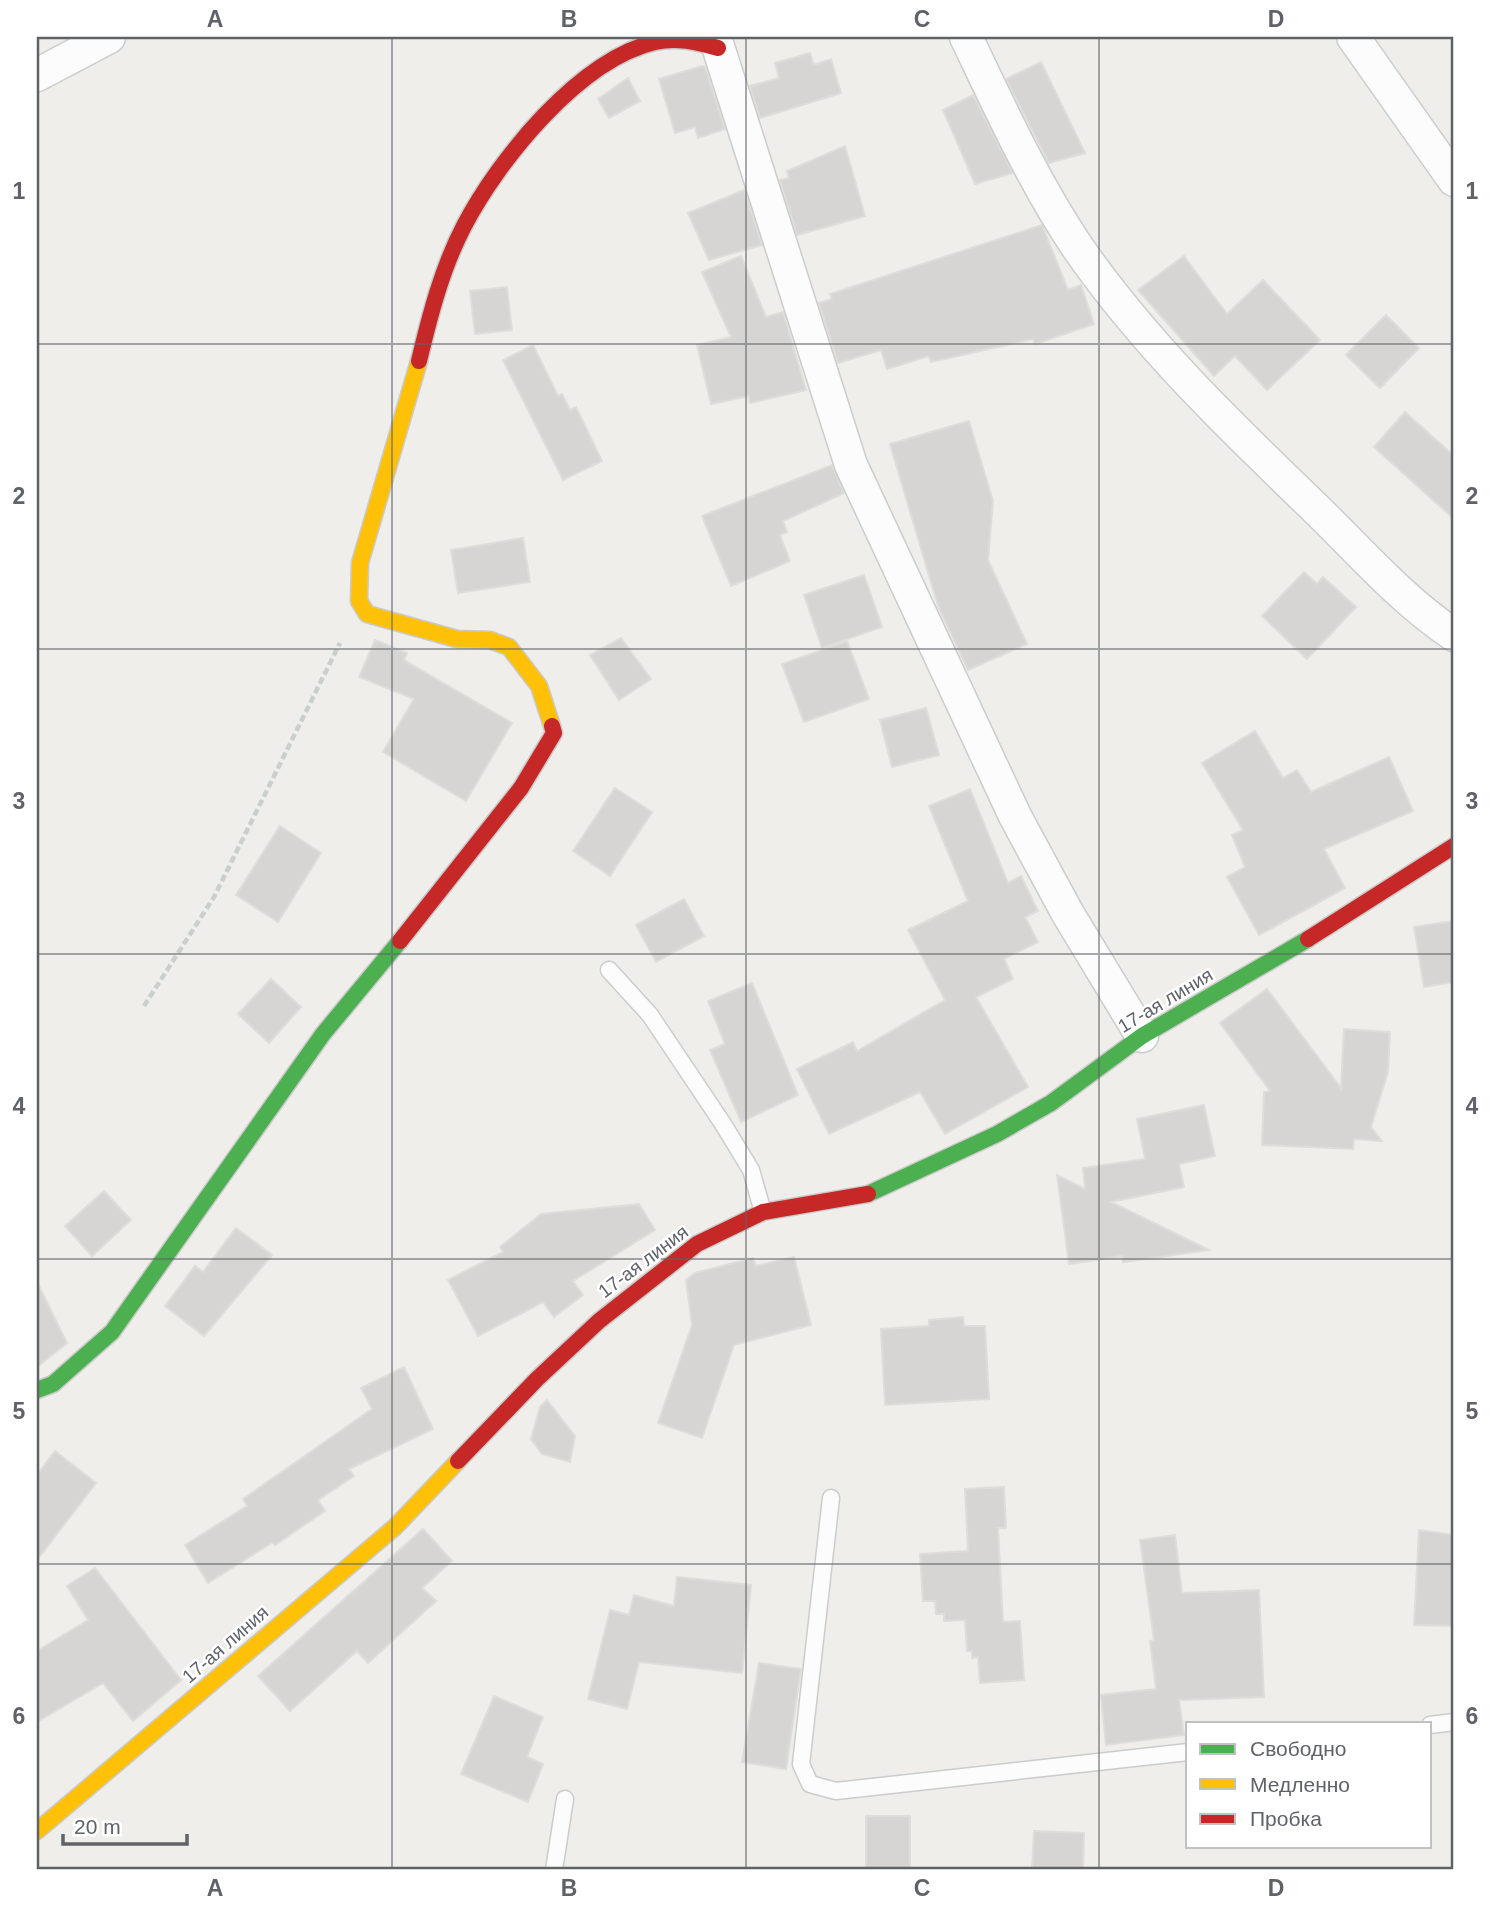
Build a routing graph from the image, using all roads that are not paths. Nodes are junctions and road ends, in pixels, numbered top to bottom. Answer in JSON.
{"nodes":[{"id":1,"x":109,"y":37,"type":"edge"},
{"id":2,"x":966,"y":37,"type":"edge"},
{"id":3,"x":1353,"y":37,"type":"edge"},
{"id":4,"x":717,"y":42,"type":"edge"},
{"id":5,"x":37,"y":75,"type":"edge"},
{"id":6,"x":1454,"y":180,"type":"edge"},
{"id":7,"x":1454,"y":635,"type":"edge"},
{"id":8,"x":1454,"y":846,"type":"edge"},
{"id":9,"x":609,"y":970,"type":"dead end"},
{"id":10,"x":1142,"y":1036,"type":"junction"},
{"id":11,"x":763,"y":1212,"type":"junction"},
{"id":12,"x":37,"y":1390,"type":"edge"},
{"id":13,"x":831,"y":1498,"type":"dead end"},
{"id":14,"x":1454,"y":1722,"type":"edge"},
{"id":15,"x":1432,"y":1725,"type":"edge"},
{"id":16,"x":1186,"y":1752,"type":"edge"},
{"id":17,"x":565,"y":1799,"type":"dead end"},
{"id":18,"x":37,"y":1831,"type":"edge"},
{"id":19,"x":555,"y":1870,"type":"edge"}],
"edges":[{"from":1,"to":5,"type":"street"},
{"from":2,"to":7,"type":"street"},
{"from":3,"to":6,"type":"street"},
{"from":4,"to":10,"type":"street"},
{"from":4,"to":12,"type":"street"},
{"from":8,"to":10,"type":"street","name":"17-ая линия"},
{"from":9,"to":11,"type":"lane"},
{"from":10,"to":11,"type":"street","name":"17-ая линия"},
{"from":11,"to":18,"type":"street","name":"17-ая линия"},
{"from":13,"to":16,"type":"lane"},
{"from":14,"to":15,"type":"lane"},
{"from":17,"to":19,"type":"lane"}]}
